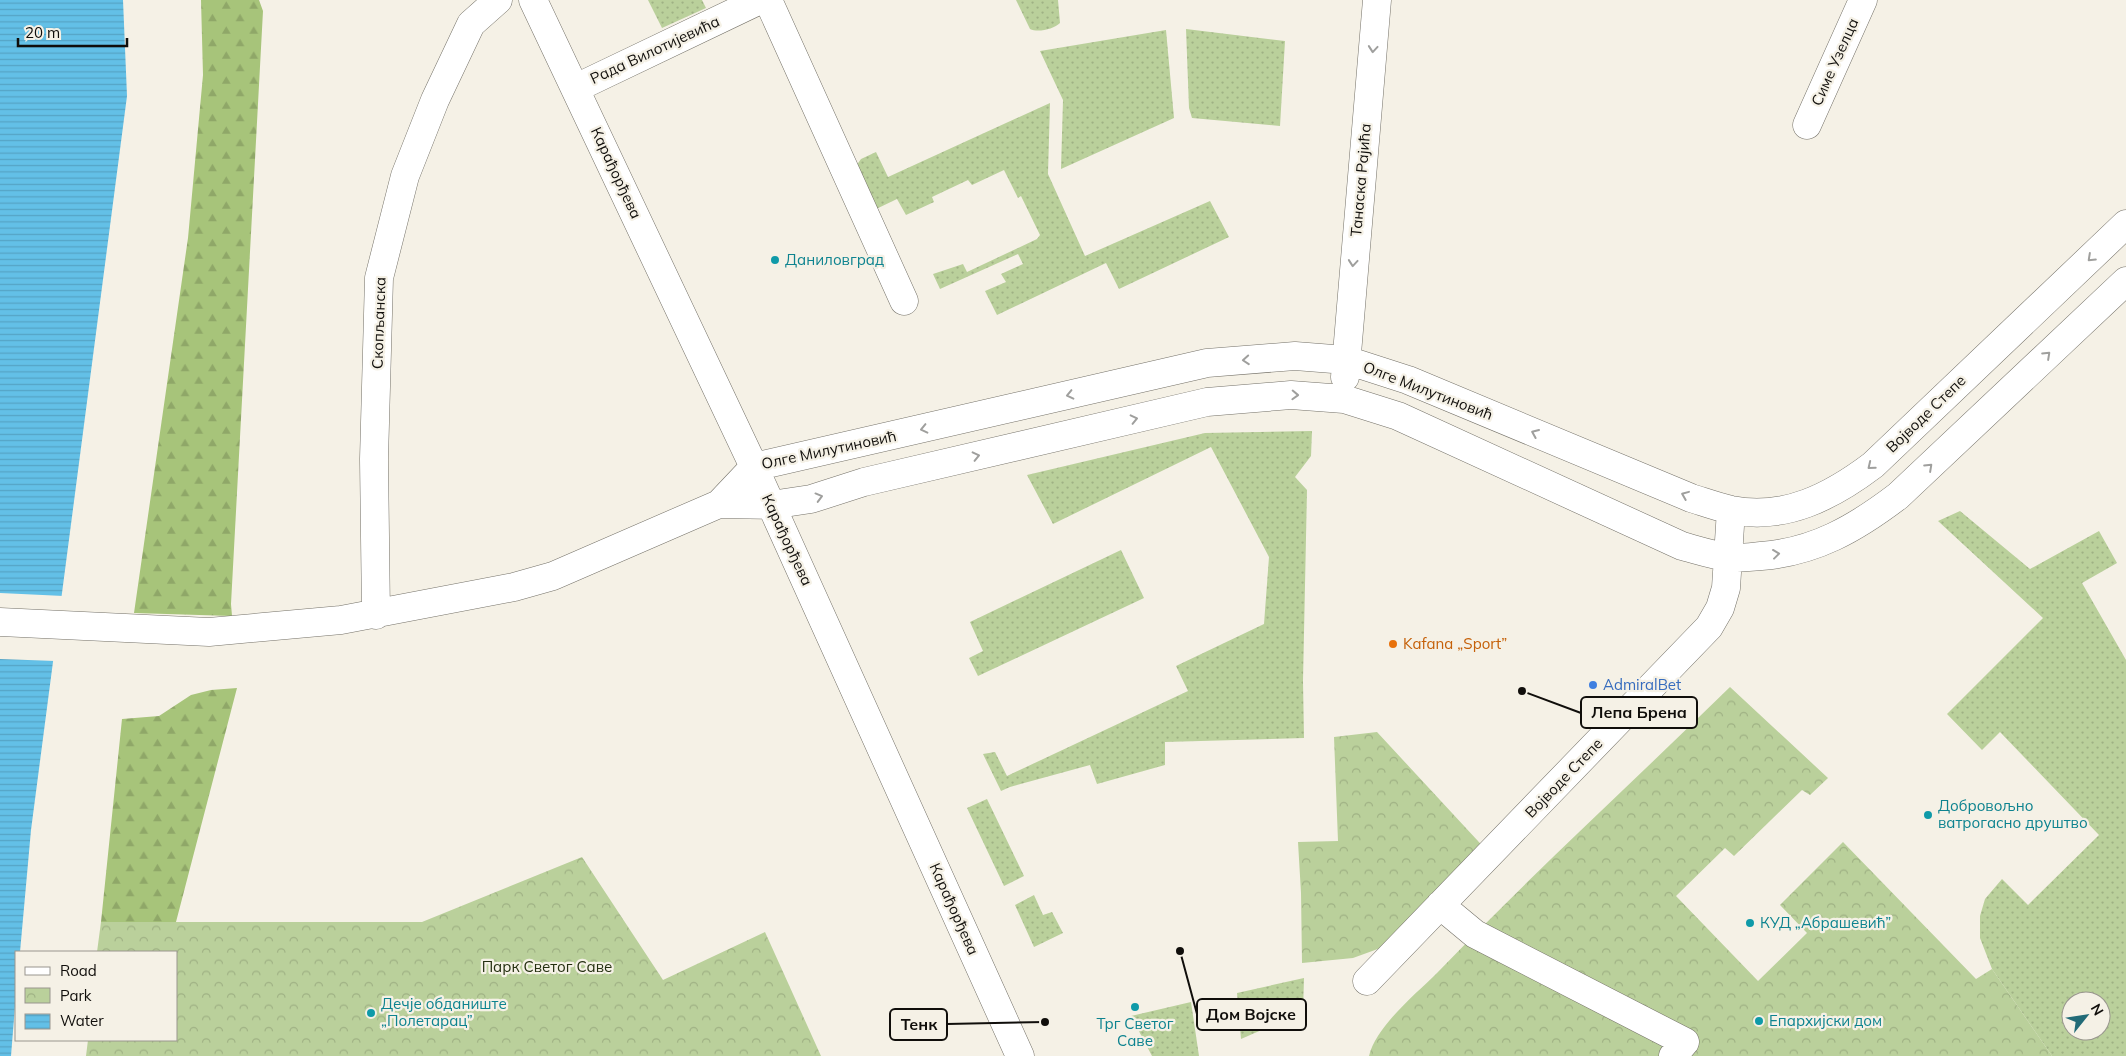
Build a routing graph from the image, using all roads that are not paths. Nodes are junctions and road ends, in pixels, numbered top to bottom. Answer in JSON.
{"nodes":[{"id":1,"x":498,"y":0,"type":"edge"},
{"id":2,"x":533,"y":0,"type":"edge"},
{"id":3,"x":760,"y":0,"type":"edge"},
{"id":4,"x":768,"y":0,"type":"edge"},
{"id":5,"x":1377,"y":0,"type":"edge"},
{"id":6,"x":1863,"y":0,"type":"edge"},
{"id":7,"x":576,"y":88,"type":"junction"},
{"id":8,"x":1807,"y":124,"type":"dead end"},
{"id":9,"x":2126,"y":224,"type":"edge"},
{"id":10,"x":2126,"y":281,"type":"edge"},
{"id":11,"x":904,"y":302,"type":"dead end"},
{"id":12,"x":1346,"y":360,"type":"junction"},
{"id":13,"x":1344,"y":399,"type":"junction"},
{"id":14,"x":754,"y":467,"type":"junction"},
{"id":15,"x":719,"y":504,"type":"junction"},
{"id":16,"x":771,"y":505,"type":"junction"},
{"id":17,"x":1731,"y":510,"type":"junction"},
{"id":18,"x":1727,"y":557,"type":"junction"},
{"id":19,"x":376,"y":615,"type":"junction"},
{"id":20,"x":0,"y":622,"type":"edge"},
{"id":21,"x":1440,"y":906,"type":"junction"},
{"id":22,"x":1367,"y":981,"type":"dead end"},
{"id":23,"x":1020,"y":1056,"type":"edge"},
{"id":24,"x":1673,"y":1056,"type":"edge"}],
"edges":[{"from":1,"to":19,"type":"street","name":"Скопљанска"},
{"from":2,"to":7,"type":"street","name":"Карађорђева"},
{"from":3,"to":7,"type":"street","name":"Рада Вилотијевића"},
{"from":4,"to":11,"type":"street"},
{"from":5,"to":12,"type":"street","name":"Танаска Рајића","one_way":true},
{"from":6,"to":8,"type":"street","name":"Симе Узелца"},
{"from":7,"to":14,"type":"street","name":"Карађорђева"},
{"from":9,"to":17,"type":"street","name":"Војводе Степе","one_way":true},
{"from":18,"to":10,"type":"street","one_way":true},
{"from":12,"to":13,"type":"street","name":"Танаска Рајића"},
{"from":12,"to":14,"type":"street","name":"Олге Милутиновић","one_way":true},
{"from":17,"to":12,"type":"street","name":"Олге Милутиновић","one_way":true},
{"from":16,"to":13,"type":"street","one_way":true},
{"from":13,"to":18,"type":"street"},
{"from":14,"to":15,"type":"street","name":"Олге Милутиновић"},
{"from":14,"to":16,"type":"street","name":"Карађорђева"},
{"from":15,"to":16,"type":"street"},
{"from":15,"to":19,"type":"street"},
{"from":16,"to":23,"type":"street","name":"Карађорђева"},
{"from":17,"to":18,"type":"street","name":"Војводе Степе"},
{"from":18,"to":21,"type":"street","name":"Војводе Степе"},
{"from":19,"to":20,"type":"street"},
{"from":21,"to":22,"type":"street","name":"Војводе Степе"},
{"from":21,"to":24,"type":"street"}]}
